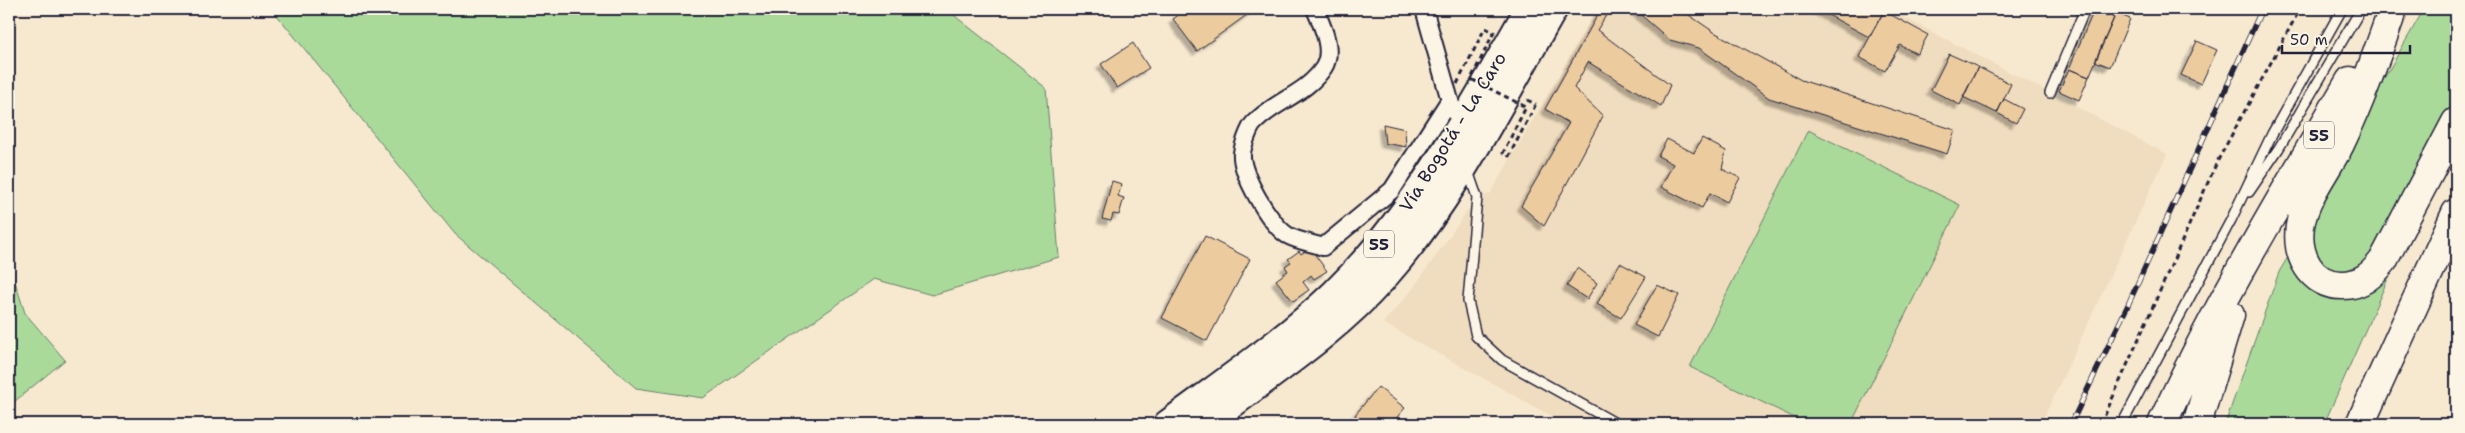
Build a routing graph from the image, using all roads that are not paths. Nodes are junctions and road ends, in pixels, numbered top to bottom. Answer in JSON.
{"nodes":[{"id":1,"x":1315,"y":9,"type":"edge"},
{"id":2,"x":1424,"y":9,"type":"edge"},
{"id":3,"x":1528,"y":9,"type":"edge"},
{"id":4,"x":1554,"y":9,"type":"edge"},
{"id":5,"x":2085,"y":9,"type":"edge"},
{"id":6,"x":2342,"y":9,"type":"edge"},
{"id":7,"x":2361,"y":9,"type":"edge"},
{"id":8,"x":2393,"y":9,"type":"edge"},
{"id":9,"x":2050,"y":93,"type":"dead end"},
{"id":10,"x":1449,"y":101,"type":"junction"},
{"id":11,"x":2456,"y":122,"type":"edge"},
{"id":12,"x":1458,"y":127,"type":"junction"},
{"id":13,"x":1466,"y":166,"type":"junction"},
{"id":14,"x":2456,"y":213,"type":"edge"},
{"id":15,"x":2231,"y":220,"type":"junction"},
{"id":16,"x":2246,"y":260,"type":"junction"},
{"id":17,"x":2365,"y":416,"type":"edge"},
{"id":18,"x":1167,"y":424,"type":"edge"},
{"id":19,"x":1208,"y":424,"type":"edge"},
{"id":20,"x":1616,"y":424,"type":"edge"},
{"id":21,"x":2122,"y":424,"type":"edge"},
{"id":22,"x":2144,"y":424,"type":"edge"},
{"id":23,"x":2162,"y":424,"type":"edge"},
{"id":24,"x":2183,"y":424,"type":"edge"},
{"id":25,"x":2197,"y":424,"type":"edge"}],
"edges":[{"from":1,"to":10,"type":"street"},
{"from":2,"to":10,"type":"street"},
{"from":3,"to":12,"type":"main road","name":"Vía Bogotá - La Caro","number":"55"},
{"from":4,"to":13,"type":"main road","name":"Vía Bogotá - La Caro","number":"55"},
{"from":5,"to":9,"type":"lane"},
{"from":6,"to":15,"type":"lane"},
{"from":7,"to":15,"type":"lane"},
{"from":8,"to":11,"type":"highway"},
{"from":8,"to":16,"type":"highway","number":"55"},
{"from":10,"to":12,"type":"street"},
{"from":12,"to":18,"type":"main road","name":"Vía Bogotá - La Caro","number":"55"},
{"from":13,"to":19,"type":"main road","name":"Vía Bogotá - La Caro","number":"55"},
{"from":13,"to":20,"type":"lane"},
{"from":14,"to":17,"type":"highway"},
{"from":15,"to":21,"type":"lane"},
{"from":16,"to":22,"type":"highway","number":"55"},
{"from":16,"to":23,"type":"highway","number":"55"},
{"from":16,"to":24,"type":"highway","number":"55"},
{"from":16,"to":25,"type":"highway","number":"55"}]}
